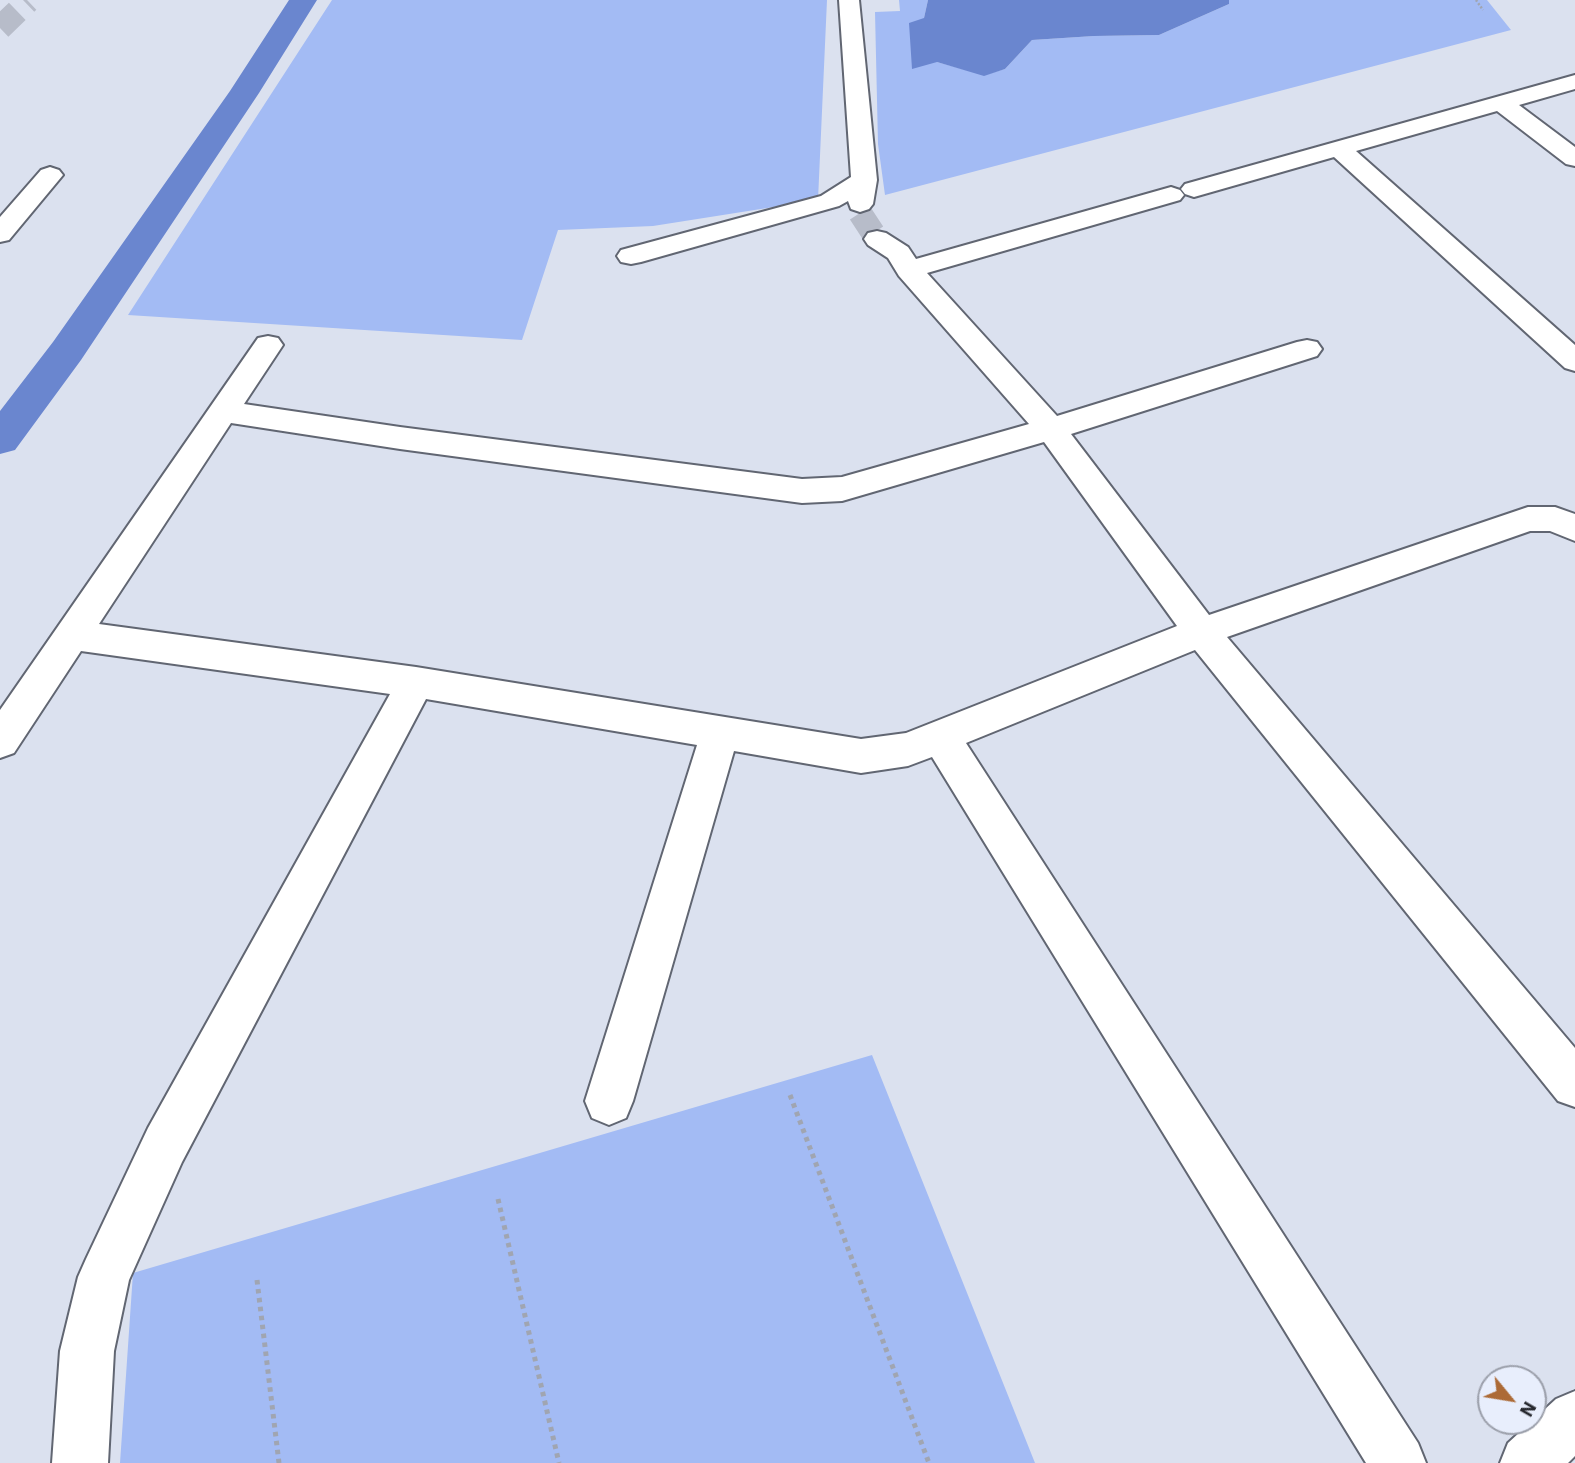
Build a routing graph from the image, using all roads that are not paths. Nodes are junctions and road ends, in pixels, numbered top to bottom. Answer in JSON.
{"nodes":[{"id":1,"x":849,"y":0,"type":"edge"},
{"id":2,"x":1575,"y":82,"type":"edge"},
{"id":3,"x":1500,"y":103,"type":"junction"},
{"id":4,"x":1339,"y":149,"type":"junction"},
{"id":5,"x":1575,"y":159,"type":"edge"},
{"id":6,"x":50,"y":175,"type":"dead end"},
{"id":7,"x":864,"y":180,"type":"junction"},
{"id":8,"x":871,"y":210,"type":"tunnel mouth"},
{"id":9,"x":0,"y":234,"type":"edge"},
{"id":10,"x":631,"y":256,"type":"dead end"},
{"id":11,"x":268,"y":345,"type":"dead end"},
{"id":12,"x":1307,"y":349,"type":"dead end"},
{"id":13,"x":1575,"y":361,"type":"edge"},
{"id":14,"x":223,"y":411,"type":"junction"},
{"id":15,"x":1051,"y":429,"type":"junction"},
{"id":16,"x":1575,"y":529,"type":"edge"},
{"id":17,"x":1201,"y":632,"type":"junction"},
{"id":18,"x":72,"y":635,"type":"junction"},
{"id":19,"x":416,"y":682,"type":"junction"},
{"id":20,"x":720,"y":734,"type":"junction"},
{"id":21,"x":940,"y":737,"type":"junction"},
{"id":22,"x":0,"y":741,"type":"edge"},
{"id":23,"x":1575,"y":1084,"type":"edge"},
{"id":24,"x":609,"y":1101,"type":"dead end"},
{"id":25,"x":1575,"y":1418,"type":"edge"},
{"id":26,"x":80,"y":1463,"type":"edge"},
{"id":27,"x":1398,"y":1463,"type":"edge"},
{"id":28,"x":1528,"y":1463,"type":"edge"}],
"edges":[{"from":1,"to":7,"type":"street"},
{"from":2,"to":3,"type":"street"},
{"from":3,"to":4,"type":"street"},
{"from":3,"to":5,"type":"street"},
{"from":4,"to":13,"type":"street"},
{"from":4,"to":15,"type":"street"},
{"from":6,"to":9,"type":"street"},
{"from":7,"to":8,"type":"street"},
{"from":7,"to":10,"type":"street"},
{"from":11,"to":14,"type":"street"},
{"from":12,"to":15,"type":"street"},
{"from":14,"to":15,"type":"street"},
{"from":14,"to":18,"type":"street"},
{"from":15,"to":17,"type":"street"},
{"from":16,"to":17,"type":"street"},
{"from":17,"to":21,"type":"street"},
{"from":17,"to":23,"type":"street"},
{"from":18,"to":19,"type":"street"},
{"from":18,"to":22,"type":"street"},
{"from":19,"to":20,"type":"street"},
{"from":19,"to":26,"type":"street"},
{"from":20,"to":21,"type":"street"},
{"from":20,"to":24,"type":"street"},
{"from":21,"to":27,"type":"street"},
{"from":25,"to":28,"type":"street"}]}
